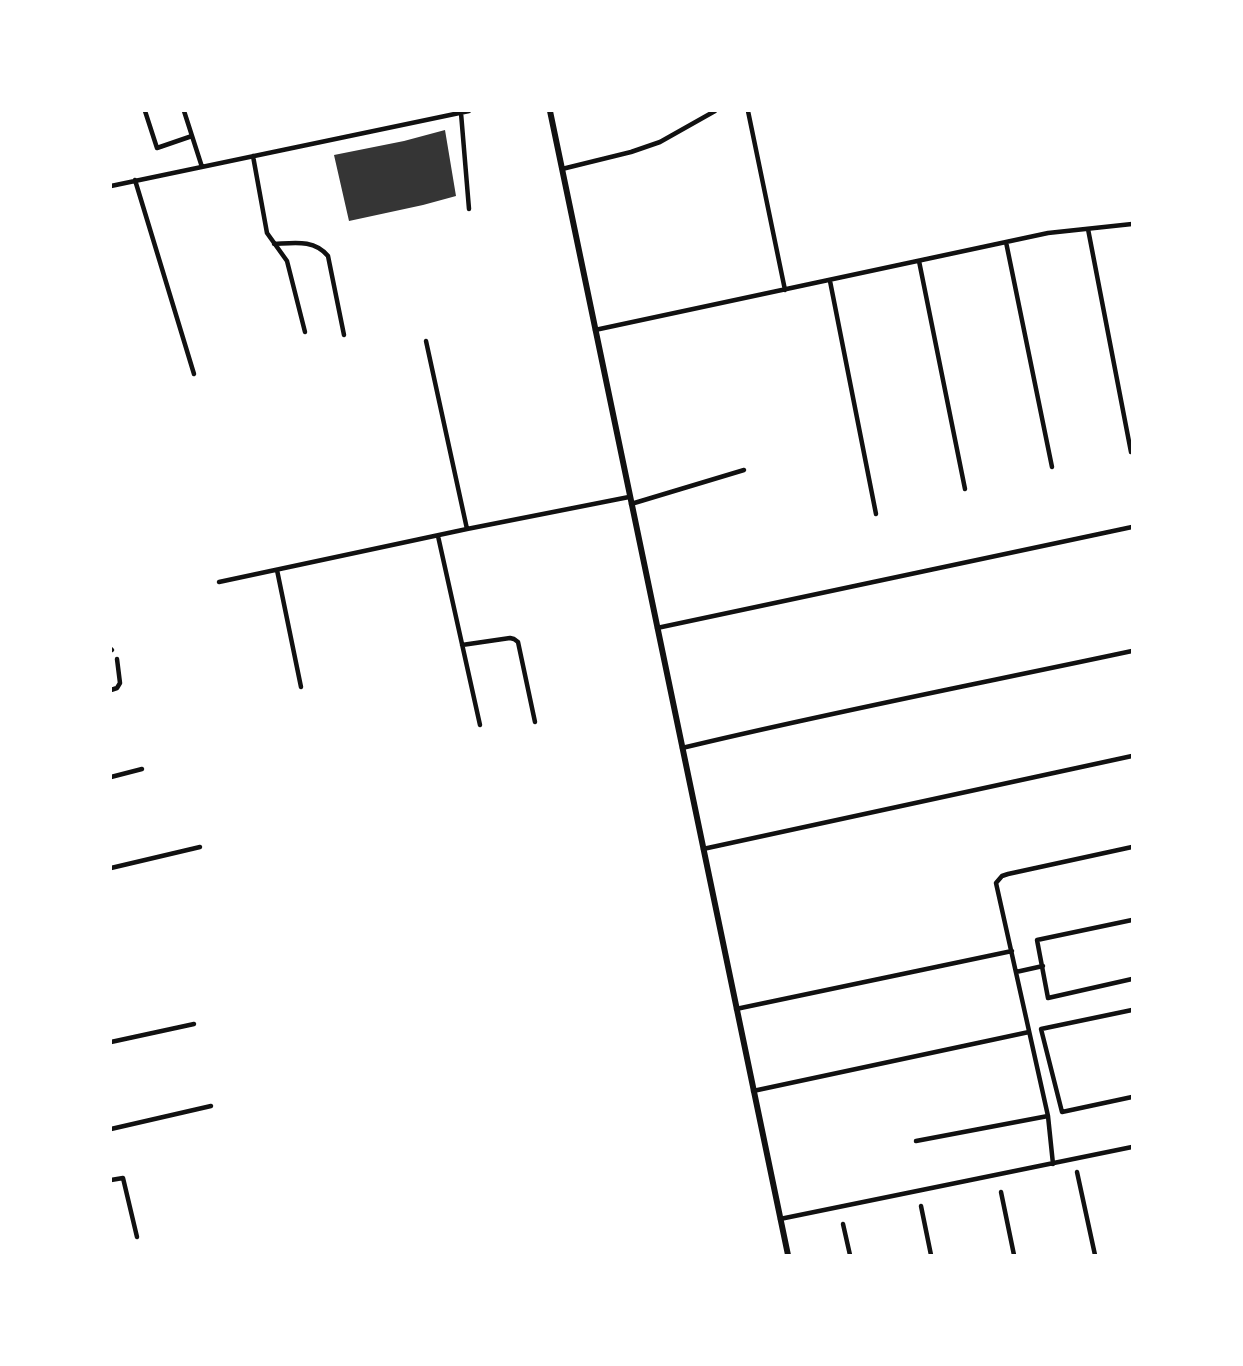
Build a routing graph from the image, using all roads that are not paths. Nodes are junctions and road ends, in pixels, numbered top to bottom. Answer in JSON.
{"nodes":[{"id":1,"x":145,"y":111,"type":"edge"},
{"id":2,"x":184,"y":111,"type":"edge"},
{"id":3,"x":469,"y":111,"type":"edge"},
{"id":4,"x":550,"y":111,"type":"edge"},
{"id":5,"x":715,"y":111,"type":"edge"},
{"id":6,"x":748,"y":111,"type":"edge"},
{"id":7,"x":461,"y":113,"type":"junction"},
{"id":8,"x":192,"y":136,"type":"junction"},
{"id":9,"x":253,"y":156,"type":"junction"},
{"id":10,"x":201,"y":167,"type":"junction"},
{"id":11,"x":562,"y":169,"type":"junction"},
{"id":12,"x":135,"y":180,"type":"junction"},
{"id":13,"x":111,"y":186,"type":"edge"},
{"id":14,"x":469,"y":209,"type":"dead end"},
{"id":15,"x":1132,"y":224,"type":"edge"},
{"id":16,"x":1088,"y":229,"type":"junction"},
{"id":17,"x":1006,"y":242,"type":"junction"},
{"id":18,"x":274,"y":244,"type":"junction"},
{"id":19,"x":919,"y":261,"type":"junction"},
{"id":20,"x":830,"y":281,"type":"junction"},
{"id":21,"x":785,"y":290,"type":"junction"},
{"id":22,"x":595,"y":330,"type":"junction"},
{"id":23,"x":305,"y":332,"type":"dead end"},
{"id":24,"x":344,"y":335,"type":"dead end"},
{"id":25,"x":426,"y":341,"type":"dead end"},
{"id":26,"x":194,"y":374,"type":"dead end"},
{"id":27,"x":1131,"y":452,"type":"edge"},
{"id":28,"x":1052,"y":467,"type":"dead end"},
{"id":29,"x":744,"y":470,"type":"dead end"},
{"id":30,"x":965,"y":489,"type":"dead end"},
{"id":31,"x":630,"y":501,"type":"junction"},
{"id":32,"x":876,"y":514,"type":"dead end"},
{"id":33,"x":1132,"y":527,"type":"edge"},
{"id":34,"x":467,"y":529,"type":"junction"},
{"id":35,"x":438,"y":536,"type":"junction"},
{"id":36,"x":277,"y":570,"type":"junction"},
{"id":37,"x":219,"y":582,"type":"dead end"},
{"id":38,"x":657,"y":627,"type":"junction"},
{"id":39,"x":462,"y":645,"type":"junction"},
{"id":40,"x":1132,"y":651,"type":"edge"},
{"id":41,"x":117,"y":659,"type":"dead end"},
{"id":42,"x":301,"y":687,"type":"dead end"},
{"id":43,"x":111,"y":690,"type":"edge"},
{"id":44,"x":535,"y":722,"type":"dead end"},
{"id":45,"x":480,"y":725,"type":"dead end"},
{"id":46,"x":682,"y":748,"type":"junction"},
{"id":47,"x":1132,"y":756,"type":"edge"},
{"id":48,"x":142,"y":769,"type":"dead end"},
{"id":49,"x":111,"y":777,"type":"edge"},
{"id":50,"x":200,"y":847,"type":"dead end"},
{"id":51,"x":1132,"y":847,"type":"edge"},
{"id":52,"x":703,"y":849,"type":"junction"},
{"id":53,"x":111,"y":868,"type":"edge"},
{"id":54,"x":1132,"y":920,"type":"edge"},
{"id":55,"x":1012,"y":951,"type":"junction"},
{"id":56,"x":1042,"y":966,"type":"junction"},
{"id":57,"x":1017,"y":972,"type":"junction"},
{"id":58,"x":1132,"y":979,"type":"edge"},
{"id":59,"x":736,"y":1009,"type":"junction"},
{"id":60,"x":1132,"y":1010,"type":"edge"},
{"id":61,"x":194,"y":1024,"type":"dead end"},
{"id":62,"x":1029,"y":1032,"type":"junction"},
{"id":63,"x":111,"y":1042,"type":"edge"},
{"id":64,"x":753,"y":1091,"type":"junction"},
{"id":65,"x":1132,"y":1097,"type":"edge"},
{"id":66,"x":1060,"y":1105,"type":"junction"},
{"id":67,"x":211,"y":1106,"type":"dead end"},
{"id":68,"x":1046,"y":1108,"type":"junction"},
{"id":69,"x":1048,"y":1116,"type":"junction"},
{"id":70,"x":111,"y":1129,"type":"edge"},
{"id":71,"x":916,"y":1141,"type":"dead end"},
{"id":72,"x":1132,"y":1147,"type":"edge"},
{"id":73,"x":1053,"y":1164,"type":"junction"},
{"id":74,"x":1077,"y":1172,"type":"dead end"},
{"id":75,"x":111,"y":1180,"type":"edge"},
{"id":76,"x":1001,"y":1192,"type":"dead end"},
{"id":77,"x":921,"y":1206,"type":"dead end"},
{"id":78,"x":780,"y":1219,"type":"junction"},
{"id":79,"x":843,"y":1224,"type":"dead end"},
{"id":80,"x":136,"y":1237,"type":"dead end"},
{"id":81,"x":788,"y":1255,"type":"edge"},
{"id":82,"x":850,"y":1255,"type":"edge"},
{"id":83,"x":931,"y":1255,"type":"edge"},
{"id":84,"x":1014,"y":1255,"type":"edge"},
{"id":85,"x":1095,"y":1255,"type":"edge"}],
"edges":[{"from":1,"to":8,"type":"street"},
{"from":2,"to":8,"type":"street"},
{"from":3,"to":7,"type":"street"},
{"from":4,"to":11,"type":"main road"},
{"from":5,"to":11,"type":"street"},
{"from":6,"to":21,"type":"street"},
{"from":7,"to":9,"type":"street"},
{"from":7,"to":14,"type":"street"},
{"from":8,"to":10,"type":"street"},
{"from":9,"to":10,"type":"street"},
{"from":9,"to":18,"type":"street"},
{"from":10,"to":12,"type":"street"},
{"from":11,"to":22,"type":"main road"},
{"from":12,"to":13,"type":"street"},
{"from":12,"to":26,"type":"street"},
{"from":15,"to":16,"type":"street"},
{"from":16,"to":17,"type":"street"},
{"from":16,"to":27,"type":"street"},
{"from":17,"to":19,"type":"street"},
{"from":17,"to":28,"type":"street"},
{"from":18,"to":23,"type":"street"},
{"from":18,"to":24,"type":"street"},
{"from":19,"to":20,"type":"street"},
{"from":19,"to":30,"type":"street"},
{"from":20,"to":21,"type":"street"},
{"from":20,"to":32,"type":"street"},
{"from":21,"to":22,"type":"street"},
{"from":22,"to":31,"type":"main road"},
{"from":25,"to":34,"type":"street"},
{"from":29,"to":31,"type":"street"},
{"from":31,"to":34,"type":"street"},
{"from":31,"to":38,"type":"main road"},
{"from":33,"to":38,"type":"street"},
{"from":34,"to":35,"type":"street"},
{"from":35,"to":36,"type":"street"},
{"from":35,"to":39,"type":"street"},
{"from":36,"to":37,"type":"street"},
{"from":36,"to":42,"type":"street"},
{"from":38,"to":46,"type":"main road"},
{"from":39,"to":44,"type":"street"},
{"from":39,"to":45,"type":"street"},
{"from":40,"to":46,"type":"street"},
{"from":41,"to":43,"type":"street"},
{"from":46,"to":52,"type":"main road"},
{"from":47,"to":52,"type":"street"},
{"from":48,"to":49,"type":"street"},
{"from":50,"to":53,"type":"street"},
{"from":51,"to":55,"type":"street"},
{"from":52,"to":59,"type":"main road"},
{"from":54,"to":56,"type":"street"},
{"from":55,"to":57,"type":"street"},
{"from":55,"to":59,"type":"street"},
{"from":56,"to":57,"type":"street"},
{"from":56,"to":58,"type":"street"},
{"from":57,"to":62,"type":"street"},
{"from":59,"to":64,"type":"main road"},
{"from":60,"to":66,"type":"street"},
{"from":61,"to":63,"type":"street"},
{"from":62,"to":64,"type":"street"},
{"from":62,"to":68,"type":"street"},
{"from":64,"to":78,"type":"main road"},
{"from":65,"to":66,"type":"street"},
{"from":66,"to":68,"type":"street"},
{"from":67,"to":70,"type":"street"},
{"from":68,"to":69,"type":"street"},
{"from":69,"to":71,"type":"street"},
{"from":69,"to":73,"type":"street"},
{"from":72,"to":73,"type":"street"},
{"from":73,"to":78,"type":"street"},
{"from":74,"to":85,"type":"street"},
{"from":75,"to":80,"type":"street"},
{"from":76,"to":84,"type":"street"},
{"from":77,"to":83,"type":"street"},
{"from":78,"to":81,"type":"main road"},
{"from":79,"to":82,"type":"street"}]}
